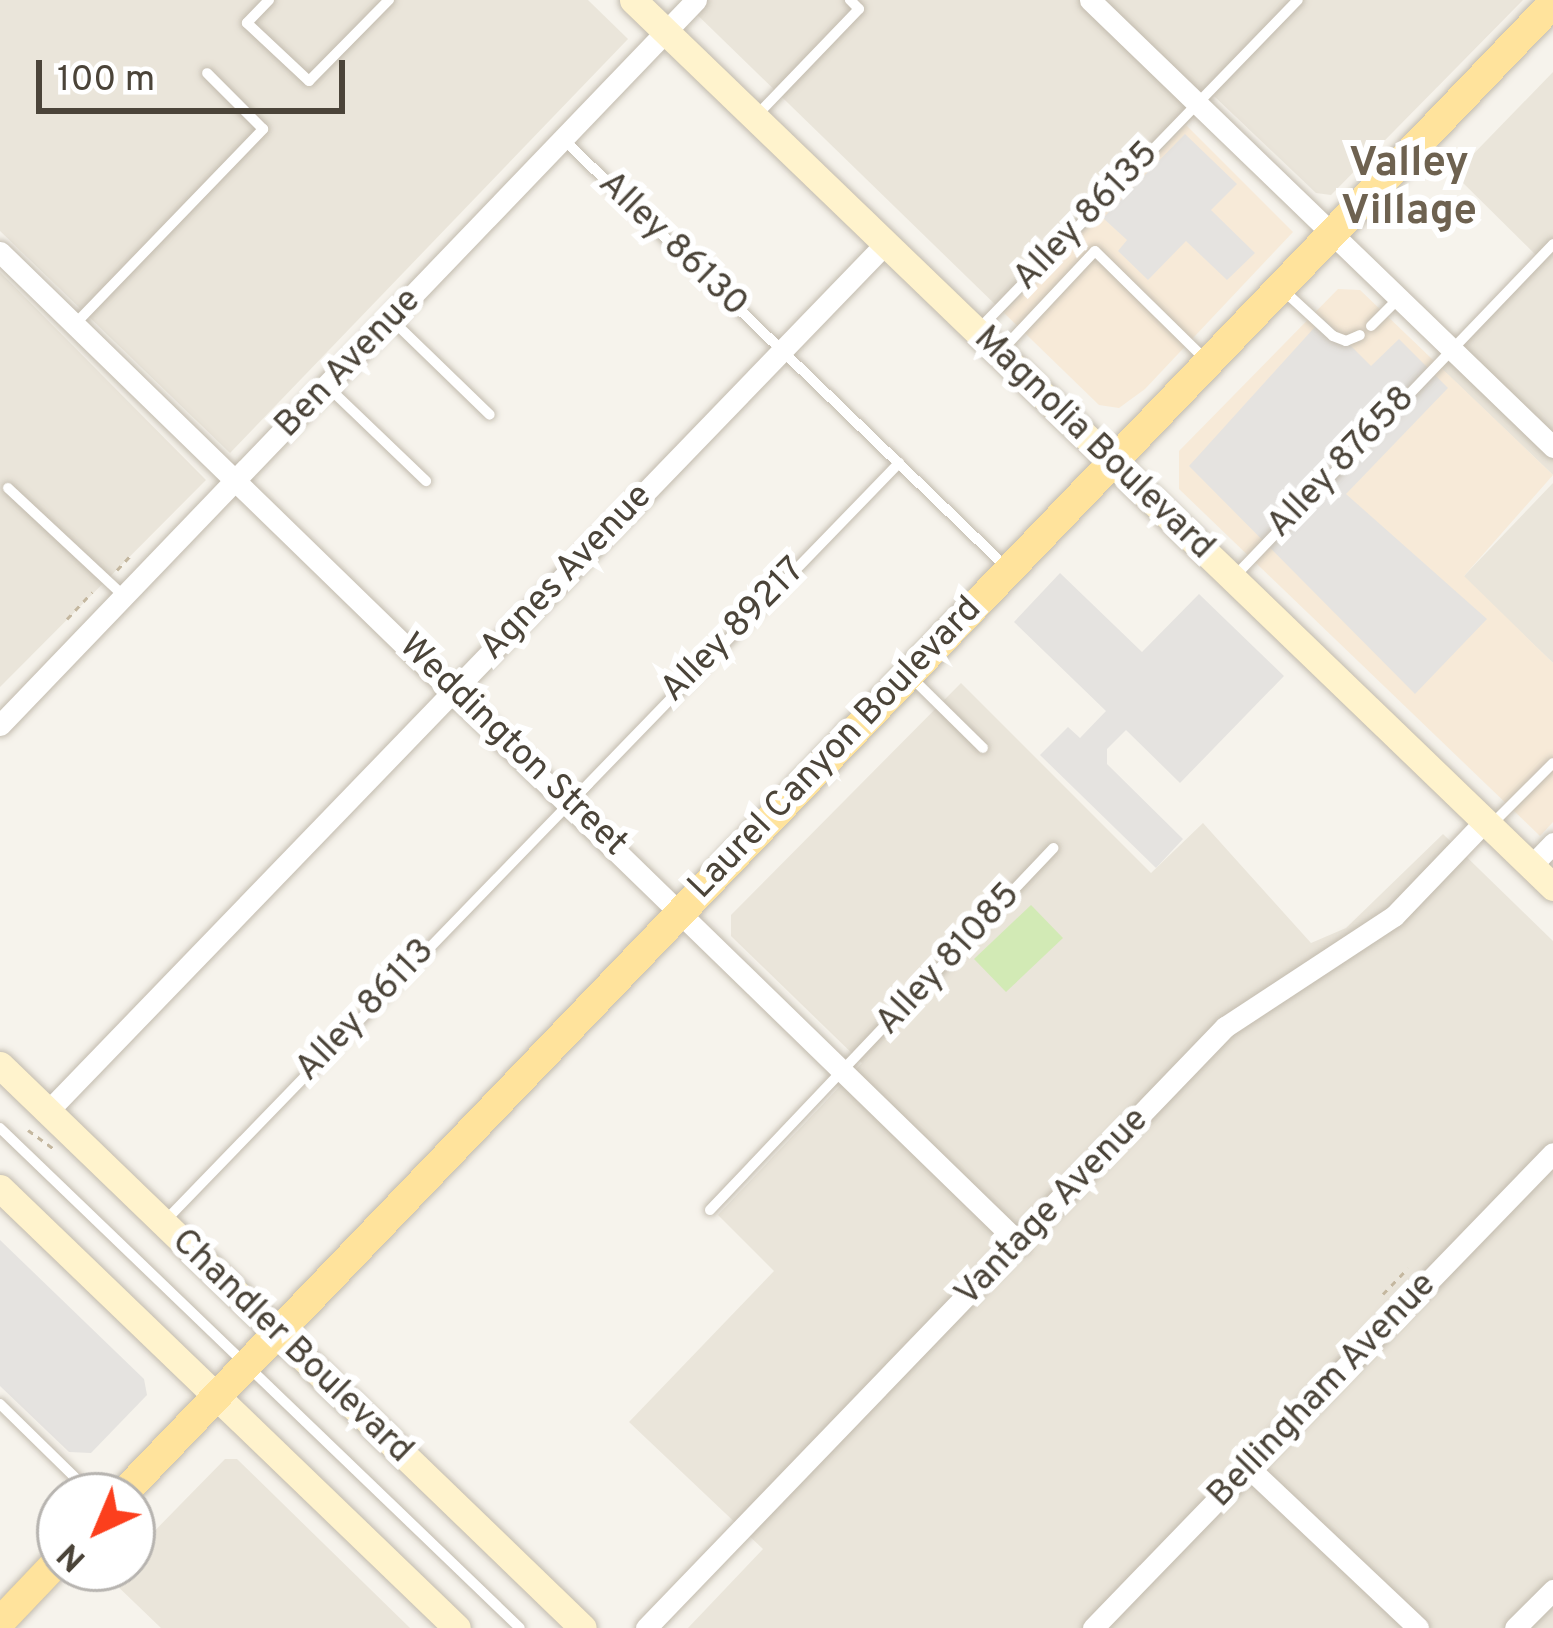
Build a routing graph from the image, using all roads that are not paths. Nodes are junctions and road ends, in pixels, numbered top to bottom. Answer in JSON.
{"nodes":[{"id":1,"x":269,"y":0,"type":"edge"},
{"id":2,"x":389,"y":0,"type":"edge"},
{"id":3,"x":633,"y":0,"type":"edge"},
{"id":4,"x":696,"y":0,"type":"edge"},
{"id":5,"x":850,"y":0,"type":"edge"},
{"id":6,"x":1090,"y":0,"type":"edge"},
{"id":7,"x":1298,"y":0,"type":"edge"},
{"id":8,"x":1546,"y":9,"type":"edge"},
{"id":9,"x":665,"y":32,"type":"junction"},
{"id":10,"x":207,"y":73,"type":"dead end"},
{"id":11,"x":1197,"y":103,"type":"junction"},
{"id":12,"x":755,"y":118,"type":"junction"},
{"id":13,"x":563,"y":140,"type":"junction"},
{"id":14,"x":1333,"y":234,"type":"junction"},
{"id":15,"x":886,"y":243,"type":"junction"},
{"id":16,"x":1553,"y":244,"type":"edge"},
{"id":17,"x":0,"y":252,"type":"edge"},
{"id":18,"x":1281,"y":288,"type":"junction"},
{"id":19,"x":1399,"y":298,"type":"junction"},
{"id":20,"x":392,"y":320,"type":"junction"},
{"id":21,"x":75,"y":324,"type":"junction"},
{"id":22,"x":976,"y":331,"type":"junction"},
{"id":23,"x":1452,"y":348,"type":"junction"},
{"id":24,"x":781,"y":350,"type":"junction"},
{"id":25,"x":999,"y":353,"type":"junction"},
{"id":26,"x":1209,"y":362,"type":"junction"},
{"id":27,"x":328,"y":387,"type":"junction"},
{"id":28,"x":490,"y":415,"type":"dead end"},
{"id":29,"x":1553,"y":447,"type":"edge"},
{"id":30,"x":899,"y":463,"type":"junction"},
{"id":31,"x":1113,"y":465,"type":"junction"},
{"id":32,"x":237,"y":480,"type":"junction"},
{"id":33,"x":426,"y":481,"type":"dead end"},
{"id":34,"x":8,"y":488,"type":"dead end"},
{"id":35,"x":1010,"y":571,"type":"junction"},
{"id":36,"x":1233,"y":578,"type":"junction"},
{"id":37,"x":124,"y":596,"type":"junction"},
{"id":38,"x":909,"y":674,"type":"junction"},
{"id":39,"x":455,"y":690,"type":"junction"},
{"id":40,"x":0,"y":725,"type":"edge"},
{"id":41,"x":983,"y":748,"type":"dead end"},
{"id":42,"x":1553,"y":763,"type":"edge"},
{"id":43,"x":568,"y":800,"type":"junction"},
{"id":44,"x":1487,"y":824,"type":"junction"},
{"id":45,"x":1553,"y":843,"type":"edge"},
{"id":46,"x":1054,"y":848,"type":"dead end"},
{"id":47,"x":1531,"y":866,"type":"junction"},
{"id":48,"x":1553,"y":887,"type":"edge"},
{"id":49,"x":681,"y":909,"type":"junction"},
{"id":50,"x":0,"y":1065,"type":"edge"},
{"id":51,"x":844,"y":1071,"type":"junction"},
{"id":52,"x":48,"y":1111,"type":"junction"},
{"id":53,"x":0,"y":1128,"type":"edge"},
{"id":54,"x":1553,"y":1154,"type":"edge"},
{"id":55,"x":0,"y":1188,"type":"edge"},
{"id":56,"x":710,"y":1210,"type":"dead end"},
{"id":57,"x":164,"y":1223,"type":"junction"},
{"id":58,"x":1020,"y":1244,"type":"junction"},
{"id":59,"x":277,"y":1336,"type":"junction"},
{"id":60,"x":248,"y":1365,"type":"junction"},
{"id":61,"x":218,"y":1395,"type":"junction"},
{"id":62,"x":0,"y":1404,"type":"edge"},
{"id":63,"x":1248,"y":1467,"type":"junction"},
{"id":64,"x":69,"y":1472,"type":"edge"},
{"id":65,"x":144,"y":1472,"type":"edge"},
{"id":66,"x":36,"y":1584,"type":"edge"},
{"id":67,"x":1553,"y":1590,"type":"edge"},
{"id":68,"x":0,"y":1622,"type":"edge"},
{"id":69,"x":457,"y":1628,"type":"edge"},
{"id":70,"x":520,"y":1628,"type":"edge"},
{"id":71,"x":584,"y":1628,"type":"edge"},
{"id":72,"x":646,"y":1628,"type":"edge"},
{"id":73,"x":1093,"y":1628,"type":"edge"},
{"id":74,"x":1418,"y":1628,"type":"edge"},
{"id":75,"x":1515,"y":1628,"type":"edge"}],
"edges":[{"from":1,"to":2,"type":"lane"},
{"from":3,"to":9,"type":"street","name":"Magnolia Boulevard"},
{"from":4,"to":9,"type":"street","name":"Ben Avenue"},
{"from":5,"to":12,"type":"lane"},
{"from":6,"to":11,"type":"street"},
{"from":7,"to":11,"type":"lane","name":"Alley 86135"},
{"from":8,"to":14,"type":"main road","name":"Laurel Canyon Boulevard"},
{"from":9,"to":12,"type":"street","name":"Magnolia Boulevard"},
{"from":9,"to":13,"type":"street","name":"Ben Avenue"},
{"from":10,"to":21,"type":"lane"},
{"from":11,"to":14,"type":"street"},
{"from":11,"to":22,"type":"lane","name":"Alley 86135"},
{"from":12,"to":15,"type":"street","name":"Magnolia Boulevard"},
{"from":13,"to":20,"type":"street","name":"Ben Avenue"},
{"from":13,"to":24,"type":"lane","name":"Alley 86130"},
{"from":14,"to":18,"type":"main road","name":"Laurel Canyon Boulevard"},
{"from":14,"to":19,"type":"street"},
{"from":15,"to":22,"type":"street","name":"Magnolia Boulevard"},
{"from":15,"to":24,"type":"street","name":"Agnes Avenue"},
{"from":16,"to":23,"type":"lane","name":"Alley 87658"},
{"from":17,"to":21,"type":"street","name":"Weddington Street"},
{"from":18,"to":19,"type":"lane"},
{"from":18,"to":26,"type":"main road","name":"Laurel Canyon Boulevard"},
{"from":19,"to":23,"type":"street"},
{"from":20,"to":27,"type":"street","name":"Ben Avenue"},
{"from":20,"to":28,"type":"lane"},
{"from":21,"to":32,"type":"street","name":"Weddington Street"},
{"from":22,"to":25,"type":"street","name":"Magnolia Boulevard"},
{"from":23,"to":29,"type":"street"},
{"from":23,"to":36,"type":"lane","name":"Alley 87658"},
{"from":24,"to":30,"type":"lane","name":"Alley 86130"},
{"from":24,"to":39,"type":"street","name":"Agnes Avenue"},
{"from":25,"to":26,"type":"lane"},
{"from":25,"to":31,"type":"street","name":"Magnolia Boulevard"},
{"from":26,"to":31,"type":"main road","name":"Laurel Canyon Boulevard"},
{"from":27,"to":32,"type":"street","name":"Ben Avenue"},
{"from":27,"to":33,"type":"lane"},
{"from":30,"to":35,"type":"lane","name":"Alley 86130"},
{"from":30,"to":43,"type":"lane","name":"Alley 89217"},
{"from":31,"to":35,"type":"main road","name":"Laurel Canyon Boulevard"},
{"from":31,"to":36,"type":"street","name":"Magnolia Boulevard"},
{"from":32,"to":37,"type":"street","name":"Ben Avenue"},
{"from":32,"to":39,"type":"street","name":"Weddington Street"},
{"from":34,"to":37,"type":"lane"},
{"from":35,"to":38,"type":"main road","name":"Laurel Canyon Boulevard"},
{"from":36,"to":44,"type":"street","name":"Magnolia Boulevard"},
{"from":37,"to":40,"type":"street","name":"Ben Avenue"},
{"from":38,"to":41,"type":"lane"},
{"from":38,"to":49,"type":"main road","name":"Laurel Canyon Boulevard"},
{"from":39,"to":43,"type":"street","name":"Weddington Street"},
{"from":39,"to":52,"type":"street","name":"Agnes Avenue"},
{"from":42,"to":44,"type":"lane"},
{"from":43,"to":49,"type":"street","name":"Weddington Street"},
{"from":43,"to":57,"type":"lane","name":"Alley 86113"},
{"from":44,"to":47,"type":"street","name":"Magnolia Boulevard"},
{"from":44,"to":58,"type":"street","name":"Vantage Avenue"},
{"from":45,"to":47,"type":"street"},
{"from":46,"to":51,"type":"lane","name":"Alley 81085"},
{"from":47,"to":48,"type":"street","name":"Magnolia Boulevard"},
{"from":49,"to":51,"type":"street","name":"Weddington Street"},
{"from":49,"to":59,"type":"main road","name":"Laurel Canyon Boulevard"},
{"from":50,"to":52,"type":"street","name":"Chandler Boulevard"},
{"from":51,"to":56,"type":"lane","name":"Alley 81085"},
{"from":51,"to":58,"type":"street","name":"Weddington Street"},
{"from":52,"to":57,"type":"street","name":"Chandler Boulevard"},
{"from":53,"to":60,"type":"lane"},
{"from":54,"to":63,"type":"street","name":"Bellingham Avenue"},
{"from":55,"to":61,"type":"street"},
{"from":57,"to":59,"type":"street","name":"Chandler Boulevard"},
{"from":58,"to":72,"type":"street","name":"Vantage Avenue"},
{"from":59,"to":60,"type":"main road","name":"Laurel Canyon Boulevard"},
{"from":59,"to":71,"type":"street","name":"Chandler Boulevard"},
{"from":60,"to":61,"type":"main road","name":"Laurel Canyon Boulevard"},
{"from":60,"to":70,"type":"lane"},
{"from":61,"to":65,"type":"main road","name":"Laurel Canyon Boulevard"},
{"from":61,"to":69,"type":"street"},
{"from":62,"to":64,"type":"lane"},
{"from":63,"to":73,"type":"street","name":"Bellingham Avenue"},
{"from":63,"to":74,"type":"street"},
{"from":66,"to":68,"type":"main road"},
{"from":67,"to":75,"type":"street"}]}
